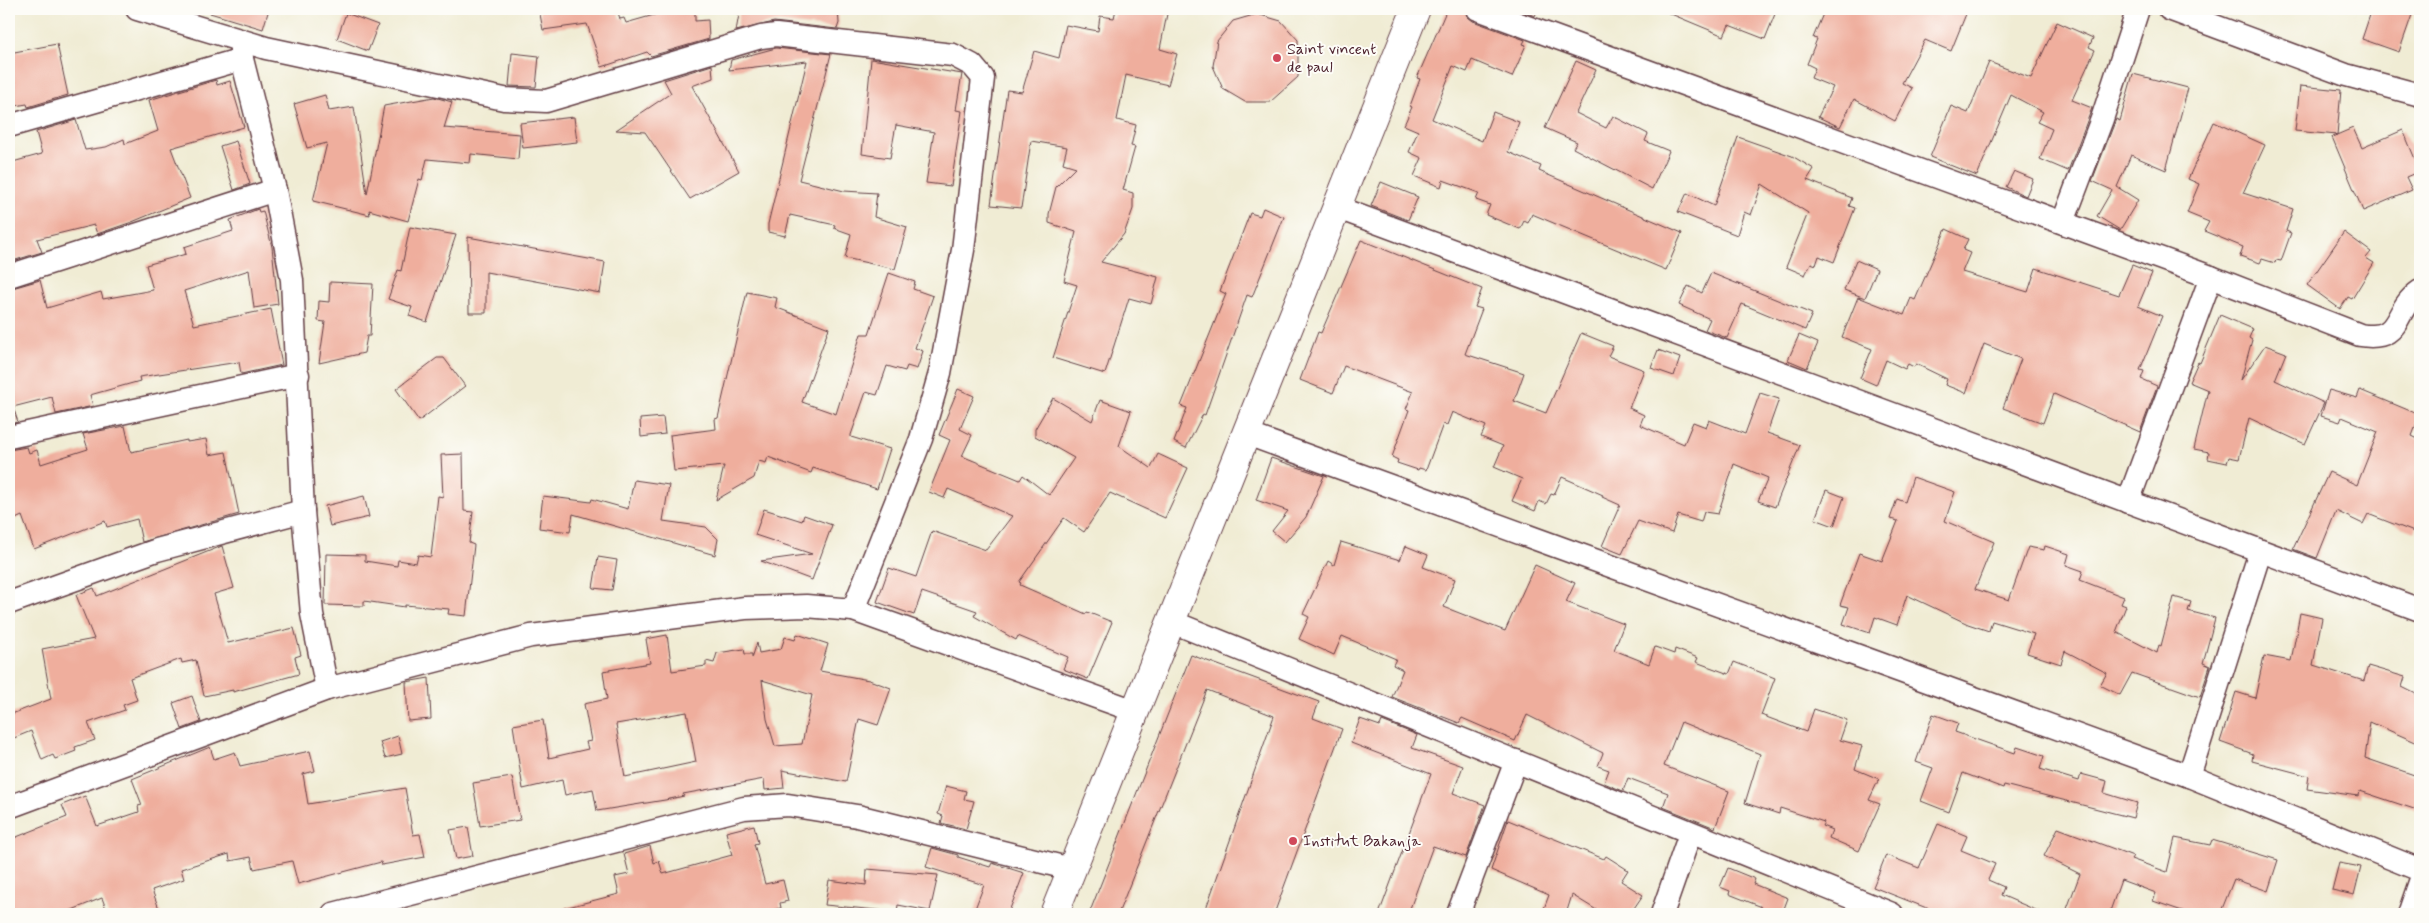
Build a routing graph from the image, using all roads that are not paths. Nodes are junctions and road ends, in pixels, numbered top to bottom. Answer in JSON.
{"nodes":[{"id":1,"x":138,"y":9,"type":"edge"},
{"id":2,"x":1416,"y":9,"type":"edge"},
{"id":3,"x":1478,"y":9,"type":"edge"},
{"id":4,"x":2138,"y":9,"type":"edge"},
{"id":5,"x":2169,"y":9,"type":"edge"},
{"id":6,"x":241,"y":49,"type":"junction"},
{"id":7,"x":2420,"y":95,"type":"edge"},
{"id":8,"x":9,"y":126,"type":"edge"},
{"id":9,"x":275,"y":190,"type":"junction"},
{"id":10,"x":1338,"y":208,"type":"junction"},
{"id":11,"x":2063,"y":222,"type":"junction"},
{"id":12,"x":9,"y":276,"type":"edge"},
{"id":13,"x":2211,"y":277,"type":"junction"},
{"id":14,"x":2417,"y":300,"type":"edge"},
{"id":15,"x":298,"y":375,"type":"junction"},
{"id":16,"x":1247,"y":434,"type":"junction"},
{"id":17,"x":9,"y":437,"type":"edge"},
{"id":18,"x":2128,"y":502,"type":"junction"},
{"id":19,"x":303,"y":511,"type":"junction"},
{"id":20,"x":2260,"y":552,"type":"junction"},
{"id":21,"x":9,"y":603,"type":"edge"},
{"id":22,"x":853,"y":610,"type":"junction"},
{"id":23,"x":2420,"y":610,"type":"edge"},
{"id":24,"x":1170,"y":621,"type":"junction"},
{"id":25,"x":327,"y":689,"type":"junction"},
{"id":26,"x":1136,"y":711,"type":"junction"},
{"id":27,"x":1516,"y":760,"type":"junction"},
{"id":28,"x":2189,"y":776,"type":"junction"},
{"id":29,"x":9,"y":807,"type":"edge"},
{"id":30,"x":1690,"y":834,"type":"junction"},
{"id":31,"x":1071,"y":869,"type":"junction"},
{"id":32,"x":2420,"y":870,"type":"edge"},
{"id":33,"x":2420,"y":882,"type":"edge"},
{"id":34,"x":333,"y":914,"type":"edge"},
{"id":35,"x":1054,"y":914,"type":"edge"},
{"id":36,"x":1458,"y":914,"type":"edge"},
{"id":37,"x":1662,"y":914,"type":"edge"},
{"id":38,"x":1891,"y":914,"type":"edge"},
{"id":39,"x":2409,"y":914,"type":"edge"}],
"edges":[{"from":1,"to":6,"type":"street"},
{"from":2,"to":10,"type":"main road"},
{"from":3,"to":11,"type":"street"},
{"from":4,"to":11,"type":"street"},
{"from":5,"to":7,"type":"street"},
{"from":6,"to":8,"type":"street"},
{"from":6,"to":9,"type":"street"},
{"from":6,"to":22,"type":"street"},
{"from":9,"to":12,"type":"street"},
{"from":9,"to":15,"type":"street"},
{"from":10,"to":16,"type":"main road"},
{"from":10,"to":18,"type":"street"},
{"from":11,"to":13,"type":"street"},
{"from":13,"to":14,"type":"street"},
{"from":13,"to":18,"type":"street"},
{"from":15,"to":17,"type":"street"},
{"from":15,"to":19,"type":"street"},
{"from":16,"to":24,"type":"main road"},
{"from":16,"to":28,"type":"street"},
{"from":18,"to":20,"type":"street"},
{"from":19,"to":21,"type":"street"},
{"from":19,"to":25,"type":"street"},
{"from":20,"to":23,"type":"street"},
{"from":20,"to":28,"type":"street"},
{"from":22,"to":25,"type":"street"},
{"from":22,"to":26,"type":"street"},
{"from":24,"to":26,"type":"main road"},
{"from":24,"to":27,"type":"street"},
{"from":25,"to":29,"type":"street"},
{"from":26,"to":31,"type":"main road"},
{"from":27,"to":30,"type":"street"},
{"from":27,"to":36,"type":"street"},
{"from":28,"to":32,"type":"street"},
{"from":30,"to":37,"type":"street"},
{"from":30,"to":38,"type":"street"},
{"from":31,"to":34,"type":"street"},
{"from":31,"to":35,"type":"main road"},
{"from":33,"to":39,"type":"street"}]}
